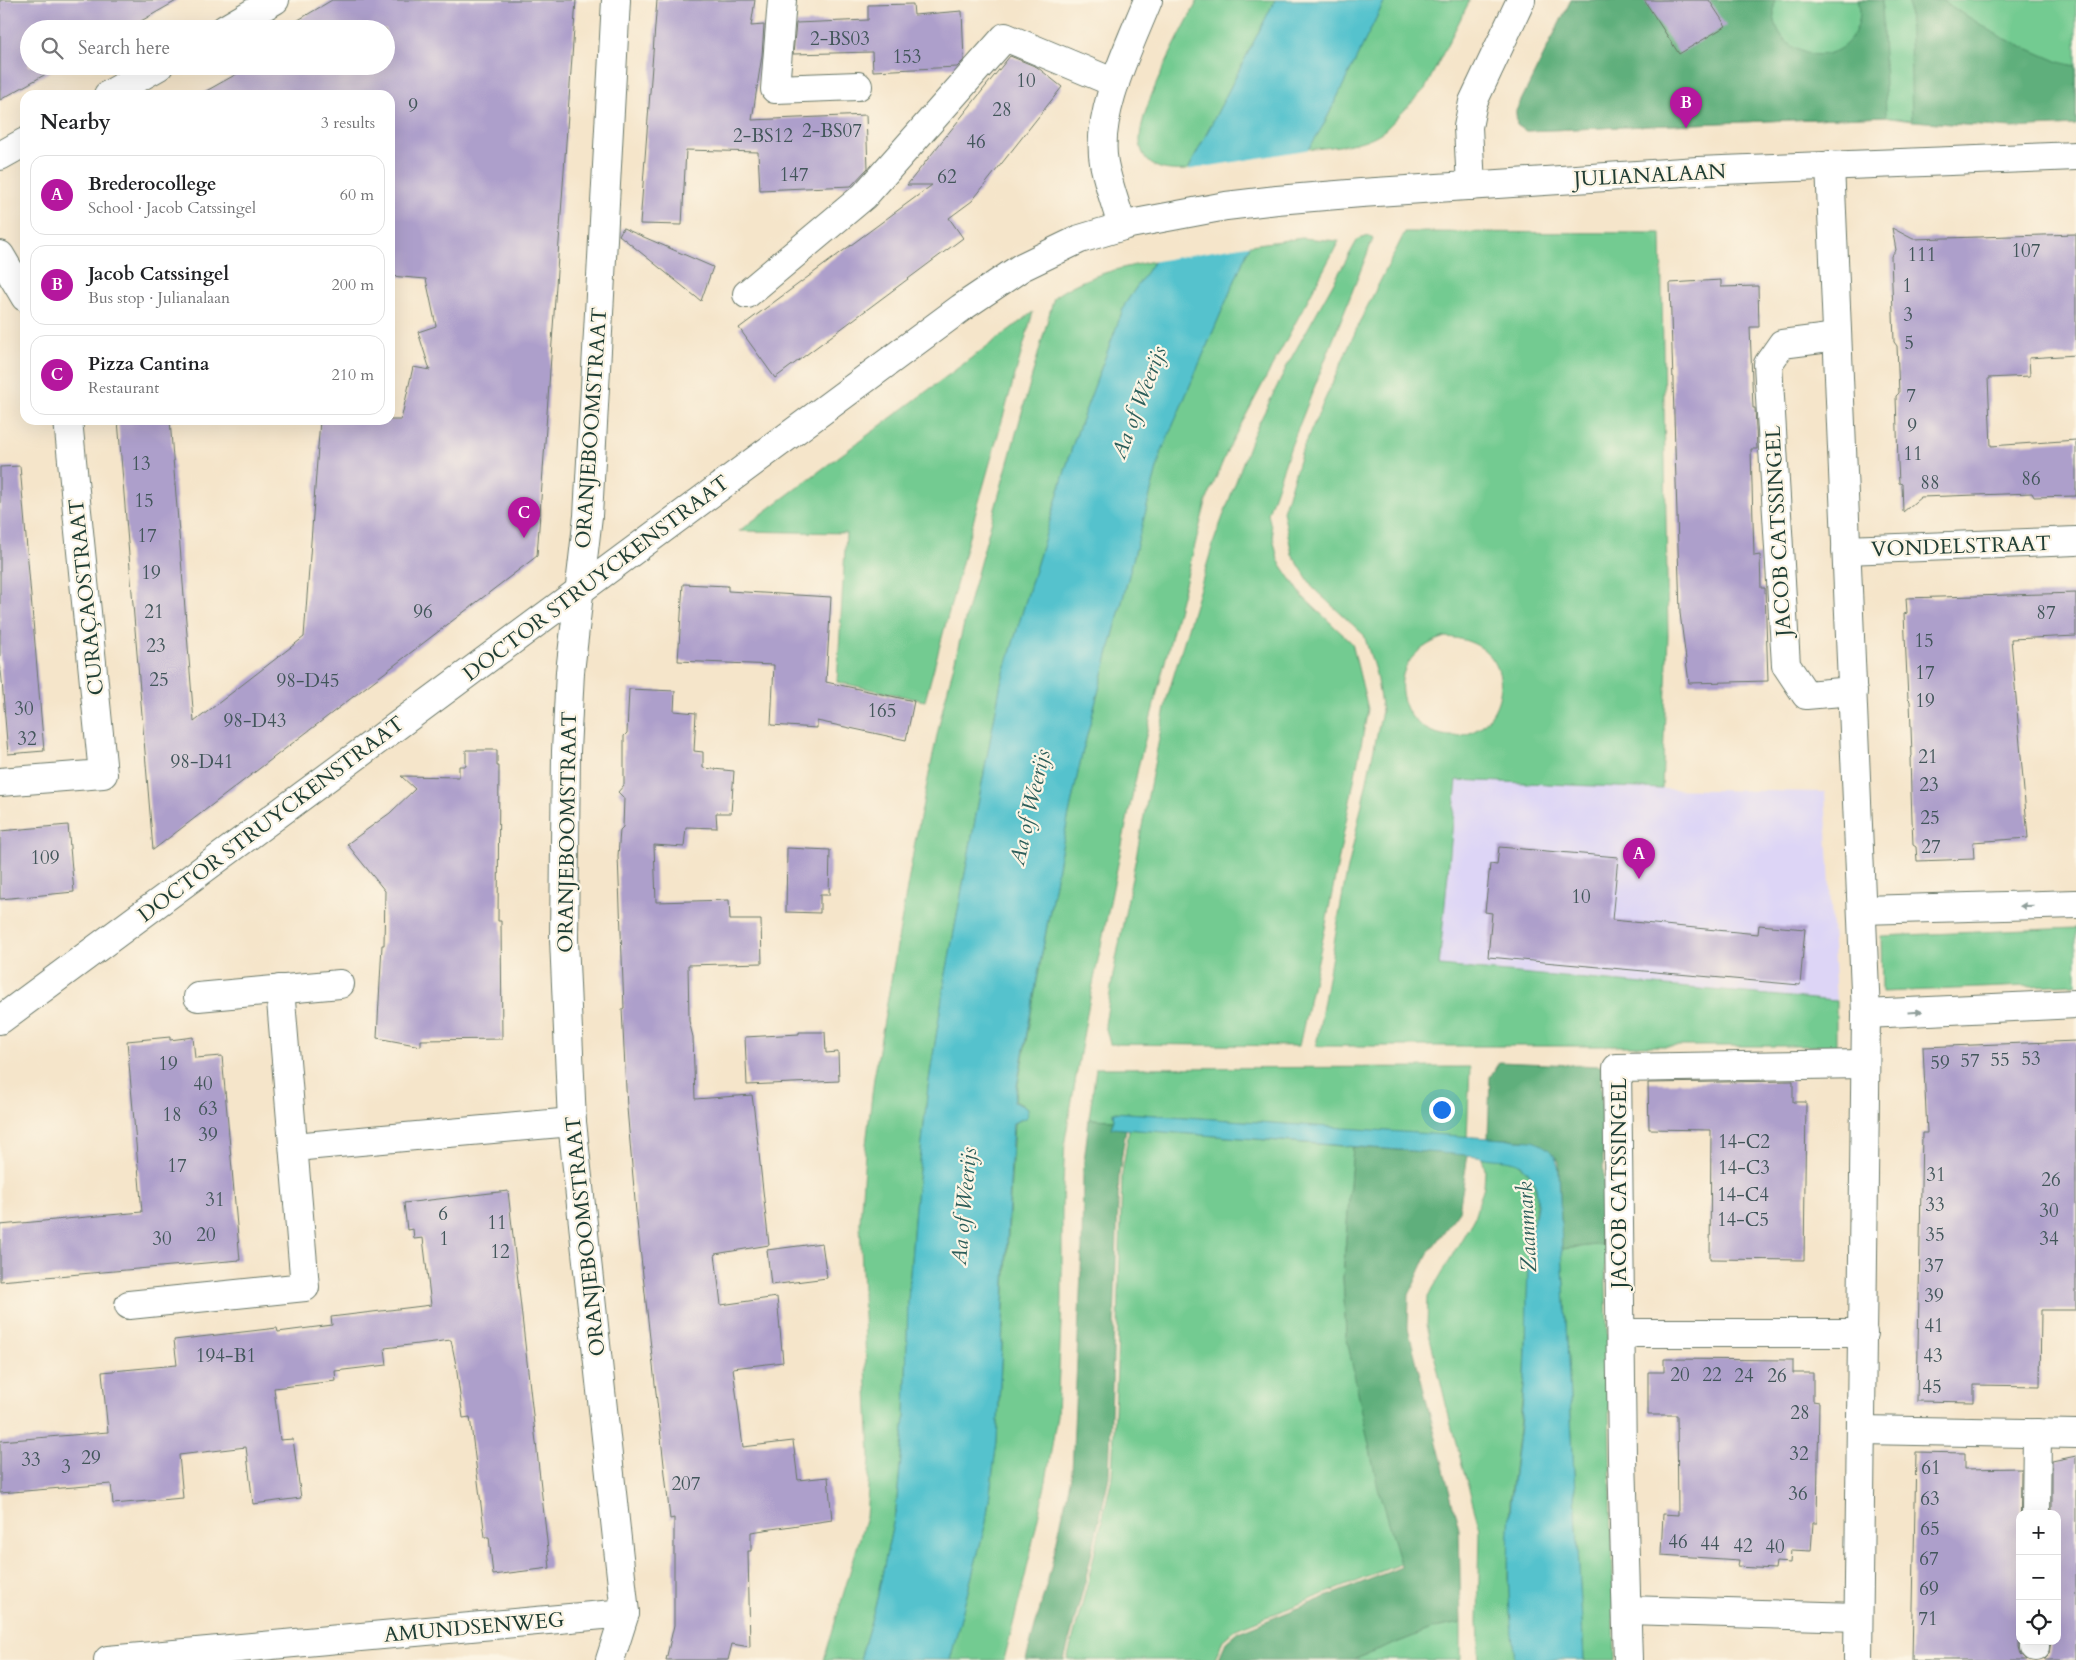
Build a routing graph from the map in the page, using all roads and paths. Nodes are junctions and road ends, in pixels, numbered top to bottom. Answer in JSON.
{"nodes":[{"id":1,"x":275,"y":0,"type":"edge"},
{"id":2,"x":616,"y":0,"type":"edge"},
{"id":3,"x":782,"y":0,"type":"edge"},
{"id":4,"x":1148,"y":0,"type":"edge"},
{"id":5,"x":1521,"y":0,"type":"edge"},
{"id":6,"x":241,"y":20,"type":"edge"},
{"id":7,"x":143,"y":75,"type":"edge"},
{"id":8,"x":1115,"y":83,"type":"junction"},
{"id":9,"x":858,"y":86,"type":"dead end"},
{"id":10,"x":117,"y":90,"type":"edge"},
{"id":11,"x":20,"y":145,"type":"edge"},
{"id":12,"x":0,"y":156,"type":"edge"},
{"id":13,"x":2076,"y":156,"type":"edge"},
{"id":14,"x":1830,"y":165,"type":"junction"},
{"id":15,"x":1471,"y":186,"type":"junction"},
{"id":16,"x":1226,"y":206,"type":"joint"},
{"id":17,"x":1110,"y":229,"type":"junction"},
{"id":18,"x":0,"y":255,"type":"edge"},
{"id":19,"x":20,"y":288,"type":"edge"},
{"id":20,"x":747,"y":294,"type":"dead end"},
{"id":21,"x":1837,"y":337,"type":"junction"},
{"id":22,"x":68,"y":425,"type":"edge"},
{"id":23,"x":2076,"y":541,"type":"edge"},
{"id":24,"x":1846,"y":550,"type":"junction"},
{"id":25,"x":580,"y":590,"type":"junction"},
{"id":26,"x":1853,"y":691,"type":"junction"},
{"id":27,"x":0,"y":782,"type":"edge"},
{"id":28,"x":2076,"y":904,"type":"edge"},
{"id":29,"x":1862,"y":910,"type":"junction"},
{"id":30,"x":340,"y":984,"type":"dead end"},
{"id":31,"x":280,"y":989,"type":"junction"},
{"id":32,"x":198,"y":997,"type":"dead end"},
{"id":33,"x":2076,"y":1004,"type":"edge"},
{"id":34,"x":1866,"y":1014,"type":"junction"},
{"id":35,"x":0,"y":1020,"type":"edge"},
{"id":36,"x":1864,"y":1064,"type":"junction"},
{"id":37,"x":572,"y":1122,"type":"junction"},
{"id":38,"x":294,"y":1147,"type":"junction"},
{"id":39,"x":129,"y":1304,"type":"dead end"},
{"id":40,"x":1621,"y":1333,"type":"junction"},
{"id":41,"x":1862,"y":1333,"type":"junction"},
{"id":42,"x":1861,"y":1430,"type":"junction"},
{"id":43,"x":2037,"y":1433,"type":"junction"},
{"id":44,"x":2076,"y":1434,"type":"edge"},
{"id":45,"x":2036,"y":1510,"type":"edge"},
{"id":46,"x":1627,"y":1610,"type":"junction"},
{"id":47,"x":625,"y":1613,"type":"junction"},
{"id":48,"x":1858,"y":1617,"type":"junction"},
{"id":49,"x":108,"y":1660,"type":"edge"},
{"id":50,"x":610,"y":1660,"type":"edge"},
{"id":51,"x":1628,"y":1660,"type":"edge"},
{"id":52,"x":1858,"y":1660,"type":"edge"}],
"edges":[{"from":1,"to":6,"type":"street"},
{"from":2,"to":25,"type":"street","name":"ORANJEBOOMSTRAAT"},
{"from":3,"to":9,"type":"street"},
{"from":4,"to":8,"type":"street"},
{"from":5,"to":15,"type":"street"},
{"from":7,"to":10,"type":"street"},
{"from":8,"to":17,"type":"street"},
{"from":8,"to":20,"type":"street"},
{"from":11,"to":12,"type":"street"},
{"from":13,"to":14,"type":"street","name":"JULIANALAAN"},
{"from":14,"to":15,"type":"street","name":"JULIANALAAN"},
{"from":14,"to":21,"type":"street"},
{"from":15,"to":16,"type":"street","name":"JULIANALAAN"},
{"from":16,"to":17,"type":"street","name":"DOCTOR STRUYCKENSTRAAT"},
{"from":17,"to":25,"type":"street","name":"DOCTOR STRUYCKENSTRAAT"},
{"from":18,"to":19,"type":"street"},
{"from":21,"to":24,"type":"street"},
{"from":21,"to":26,"type":"street","name":"JACOB CATSSINGEL"},
{"from":22,"to":27,"type":"street","name":"CURAÇAOSTRAAT"},
{"from":23,"to":24,"type":"street","name":"VONDELSTRAAT"},
{"from":24,"to":26,"type":"street"},
{"from":25,"to":35,"type":"street","name":"DOCTOR STRUYCKENSTRAAT"},
{"from":25,"to":37,"type":"street","name":"ORANJEBOOMSTRAAT"},
{"from":26,"to":29,"type":"street"},
{"from":28,"to":29,"type":"street","one_way":true},
{"from":29,"to":34,"type":"street"},
{"from":30,"to":31,"type":"street"},
{"from":31,"to":32,"type":"street"},
{"from":31,"to":38,"type":"street"},
{"from":34,"to":33,"type":"street","one_way":true},
{"from":34,"to":36,"type":"street"},
{"from":36,"to":40,"type":"street","name":"JACOB CATSSINGEL"},
{"from":36,"to":41,"type":"street"},
{"from":37,"to":38,"type":"street"},
{"from":37,"to":47,"type":"street","name":"ORANJEBOOMSTRAAT"},
{"from":38,"to":39,"type":"street"},
{"from":40,"to":41,"type":"street"},
{"from":40,"to":46,"type":"street","name":"JACOB CATSSINGEL"},
{"from":41,"to":42,"type":"street"},
{"from":42,"to":43,"type":"street"},
{"from":42,"to":48,"type":"street"},
{"from":43,"to":44,"type":"street"},
{"from":43,"to":45,"type":"street"},
{"from":46,"to":48,"type":"street"},
{"from":46,"to":51,"type":"street","name":"JACOB CATSSINGEL"},
{"from":47,"to":49,"type":"street","name":"AMUNDSENWEG"},
{"from":47,"to":50,"type":"street","name":"ORANJEBOOMSTRAAT"},
{"from":48,"to":52,"type":"street"}]}
